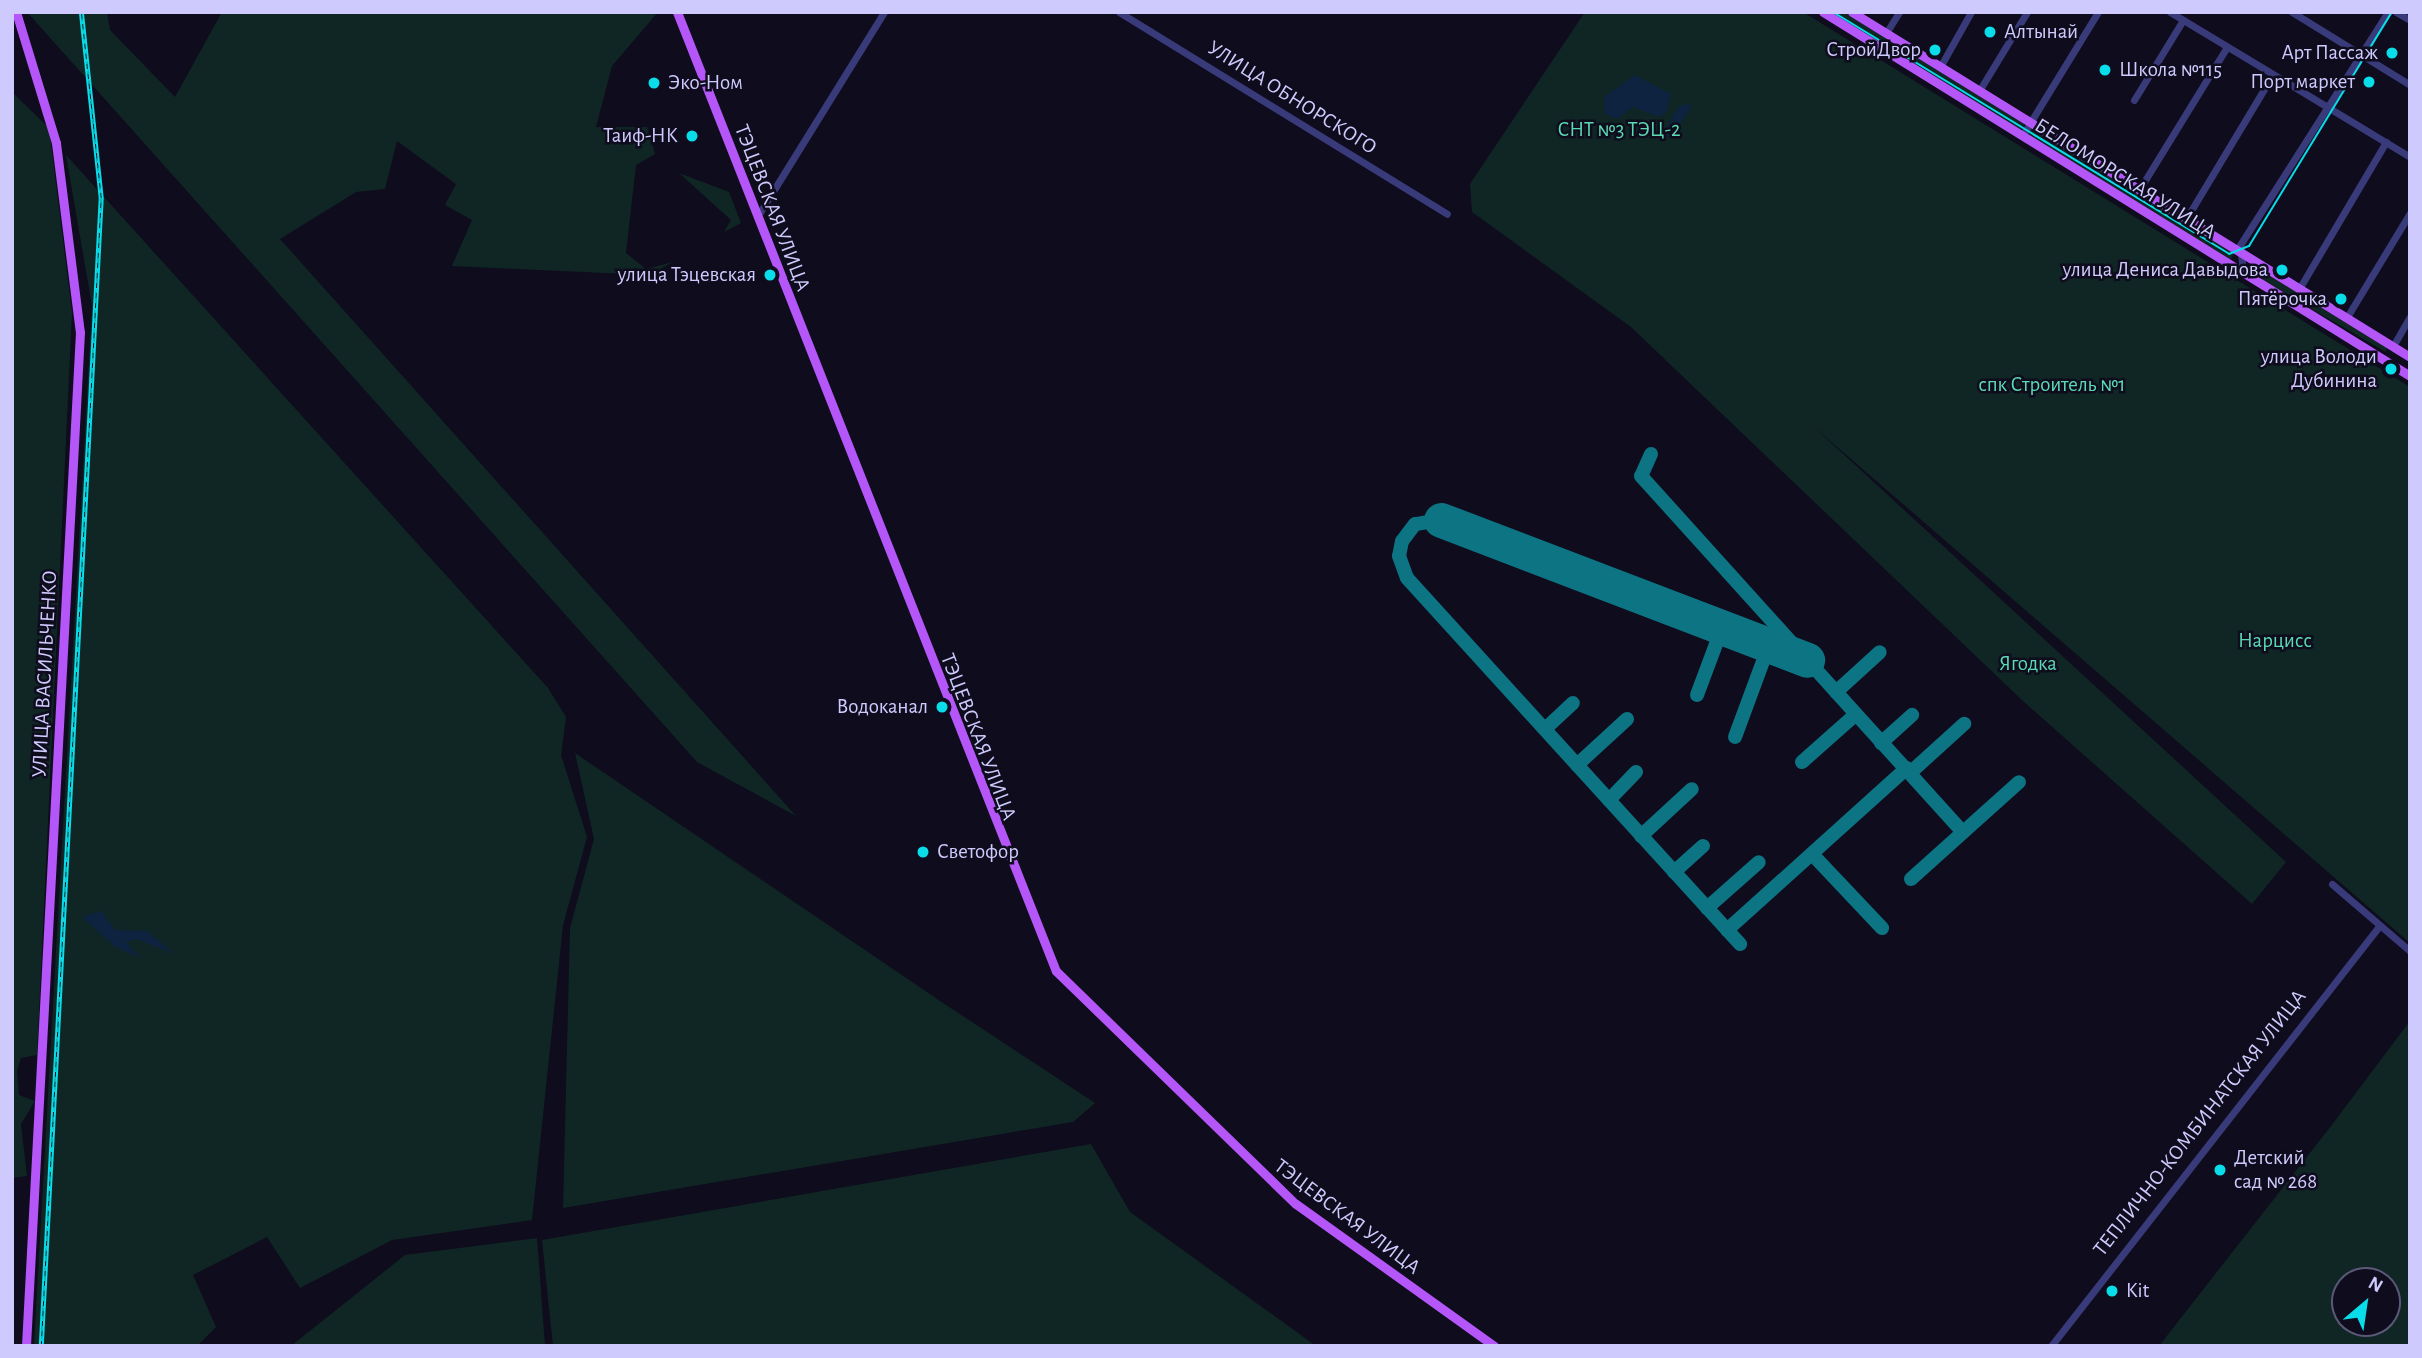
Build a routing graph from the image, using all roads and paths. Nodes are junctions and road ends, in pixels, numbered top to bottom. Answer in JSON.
{"nodes":[{"id":1,"x":16,"y":12,"type":"edge"},
{"id":2,"x":677,"y":12,"type":"edge"},
{"id":3,"x":884,"y":12,"type":"edge"},
{"id":4,"x":1119,"y":12,"type":"edge"},
{"id":5,"x":1823,"y":12,"type":"edge"},
{"id":6,"x":1852,"y":12,"type":"edge"},
{"id":7,"x":1899,"y":12,"type":"edge"},
{"id":8,"x":1971,"y":12,"type":"edge"},
{"id":9,"x":2027,"y":12,"type":"edge"},
{"id":10,"x":2098,"y":12,"type":"edge"},
{"id":11,"x":2171,"y":12,"type":"edge"},
{"id":12,"x":2292,"y":12,"type":"edge"},
{"id":13,"x":2388,"y":12,"type":"edge"},
{"id":14,"x":2396,"y":12,"type":"edge"},
{"id":15,"x":2183,"y":20,"type":"junction"},
{"id":16,"x":2410,"y":20,"type":"edge"},
{"id":17,"x":1886,"y":33,"type":"junction"},
{"id":18,"x":2227,"y":47,"type":"junction"},
{"id":19,"x":2361,"y":55,"type":"junction"},
{"id":20,"x":1940,"y":67,"type":"junction"},
{"id":21,"x":2273,"y":75,"type":"junction"},
{"id":22,"x":2410,"y":85,"type":"edge"},
{"id":23,"x":1979,"y":90,"type":"junction"},
{"id":24,"x":2134,"y":100,"type":"dead end"},
{"id":25,"x":2328,"y":108,"type":"junction"},
{"id":26,"x":2030,"y":122,"type":"junction"},
{"id":27,"x":2022,"y":136,"type":"junction"},
{"id":28,"x":2386,"y":142,"type":"junction"},
{"id":29,"x":2410,"y":157,"type":"edge"},
{"id":30,"x":2139,"y":190,"type":"junction"},
{"id":31,"x":2410,"y":213,"type":"edge"},
{"id":32,"x":1447,"y":214,"type":"dead end"},
{"id":33,"x":756,"y":217,"type":"junction"},
{"id":34,"x":2186,"y":219,"type":"junction"},
{"id":35,"x":2239,"y":252,"type":"junction"},
{"id":36,"x":2243,"y":272,"type":"junction"},
{"id":37,"x":2299,"y":289,"type":"junction"},
{"id":38,"x":2347,"y":317,"type":"junction"},
{"id":39,"x":2410,"y":317,"type":"edge"},
{"id":40,"x":2393,"y":346,"type":"junction"},
{"id":41,"x":2410,"y":357,"type":"edge"},
{"id":42,"x":2385,"y":360,"type":"junction"},
{"id":43,"x":2410,"y":376,"type":"edge"},
{"id":44,"x":2332,"y":884,"type":"dead end"},
{"id":45,"x":2380,"y":926,"type":"junction"},
{"id":46,"x":2410,"y":951,"type":"edge"},
{"id":47,"x":26,"y":1346,"type":"edge"},
{"id":48,"x":1494,"y":1346,"type":"edge"},
{"id":49,"x":2051,"y":1346,"type":"edge"}],
"edges":[{"from":1,"to":47,"type":"main road","name":"УЛИЦА ВАСИЛЬЧЕНКО"},
{"from":2,"to":33,"type":"main road","name":"ТЭЦЕВСКАЯ УЛИЦА"},
{"from":3,"to":33,"type":"street"},
{"from":4,"to":32,"type":"street","name":"УЛИЦА ОБНОРСКОГО"},
{"from":5,"to":27,"type":"main road","name":"БЕЛОМОРСКАЯ УЛИЦА"},
{"from":6,"to":17,"type":"main road","name":"БЕЛОМОРСКАЯ УЛИЦА"},
{"from":7,"to":17,"type":"street"},
{"from":8,"to":20,"type":"street"},
{"from":9,"to":23,"type":"street"},
{"from":10,"to":26,"type":"street"},
{"from":11,"to":15,"type":"street"},
{"from":12,"to":19,"type":"street"},
{"from":13,"to":19,"type":"street"},
{"from":14,"to":16,"type":"street"},
{"from":15,"to":18,"type":"street"},
{"from":15,"to":24,"type":"street"},
{"from":17,"to":20,"type":"main road","name":"БЕЛОМОРСКАЯ УЛИЦА"},
{"from":18,"to":21,"type":"street"},
{"from":18,"to":30,"type":"street"},
{"from":19,"to":22,"type":"street"},
{"from":19,"to":25,"type":"street"},
{"from":20,"to":23,"type":"main road","name":"БЕЛОМОРСКАЯ УЛИЦА"},
{"from":21,"to":25,"type":"street"},
{"from":21,"to":34,"type":"street"},
{"from":23,"to":26,"type":"main road","name":"БЕЛОМОРСКАЯ УЛИЦА"},
{"from":25,"to":28,"type":"street"},
{"from":25,"to":35,"type":"street"},
{"from":26,"to":27,"type":"street"},
{"from":26,"to":30,"type":"main road","name":"БЕЛОМОРСКАЯ УЛИЦА"},
{"from":27,"to":36,"type":"main road","name":"БЕЛОМОРСКАЯ УЛИЦА"},
{"from":28,"to":29,"type":"street"},
{"from":28,"to":37,"type":"street"},
{"from":30,"to":34,"type":"main road","name":"БЕЛОМОРСКАЯ УЛИЦА"},
{"from":31,"to":38,"type":"street"},
{"from":33,"to":48,"type":"main road","name":"ТЭЦЕВСКАЯ УЛИЦА"},
{"from":34,"to":35,"type":"main road","name":"БЕЛОМОРСКАЯ УЛИЦА"},
{"from":35,"to":36,"type":"street"},
{"from":35,"to":37,"type":"main road","name":"БЕЛОМОРСКАЯ УЛИЦА"},
{"from":36,"to":42,"type":"main road","name":"БЕЛОМОРСКАЯ УЛИЦА"},
{"from":37,"to":38,"type":"main road","name":"БЕЛОМОРСКАЯ УЛИЦА"},
{"from":38,"to":40,"type":"main road","name":"БЕЛОМОРСКАЯ УЛИЦА"},
{"from":39,"to":40,"type":"street"},
{"from":40,"to":41,"type":"main road","name":"БЕЛОМОРСКАЯ УЛИЦА"},
{"from":40,"to":42,"type":"main road"},
{"from":42,"to":43,"type":"main road","name":"БЕЛОМОРСКАЯ УЛИЦА"},
{"from":44,"to":45,"type":"street"},
{"from":45,"to":46,"type":"street"},
{"from":45,"to":49,"type":"street","name":"ТЕПЛИЧНО-КОМБИНАТСКАЯ УЛИЦА"}]}
